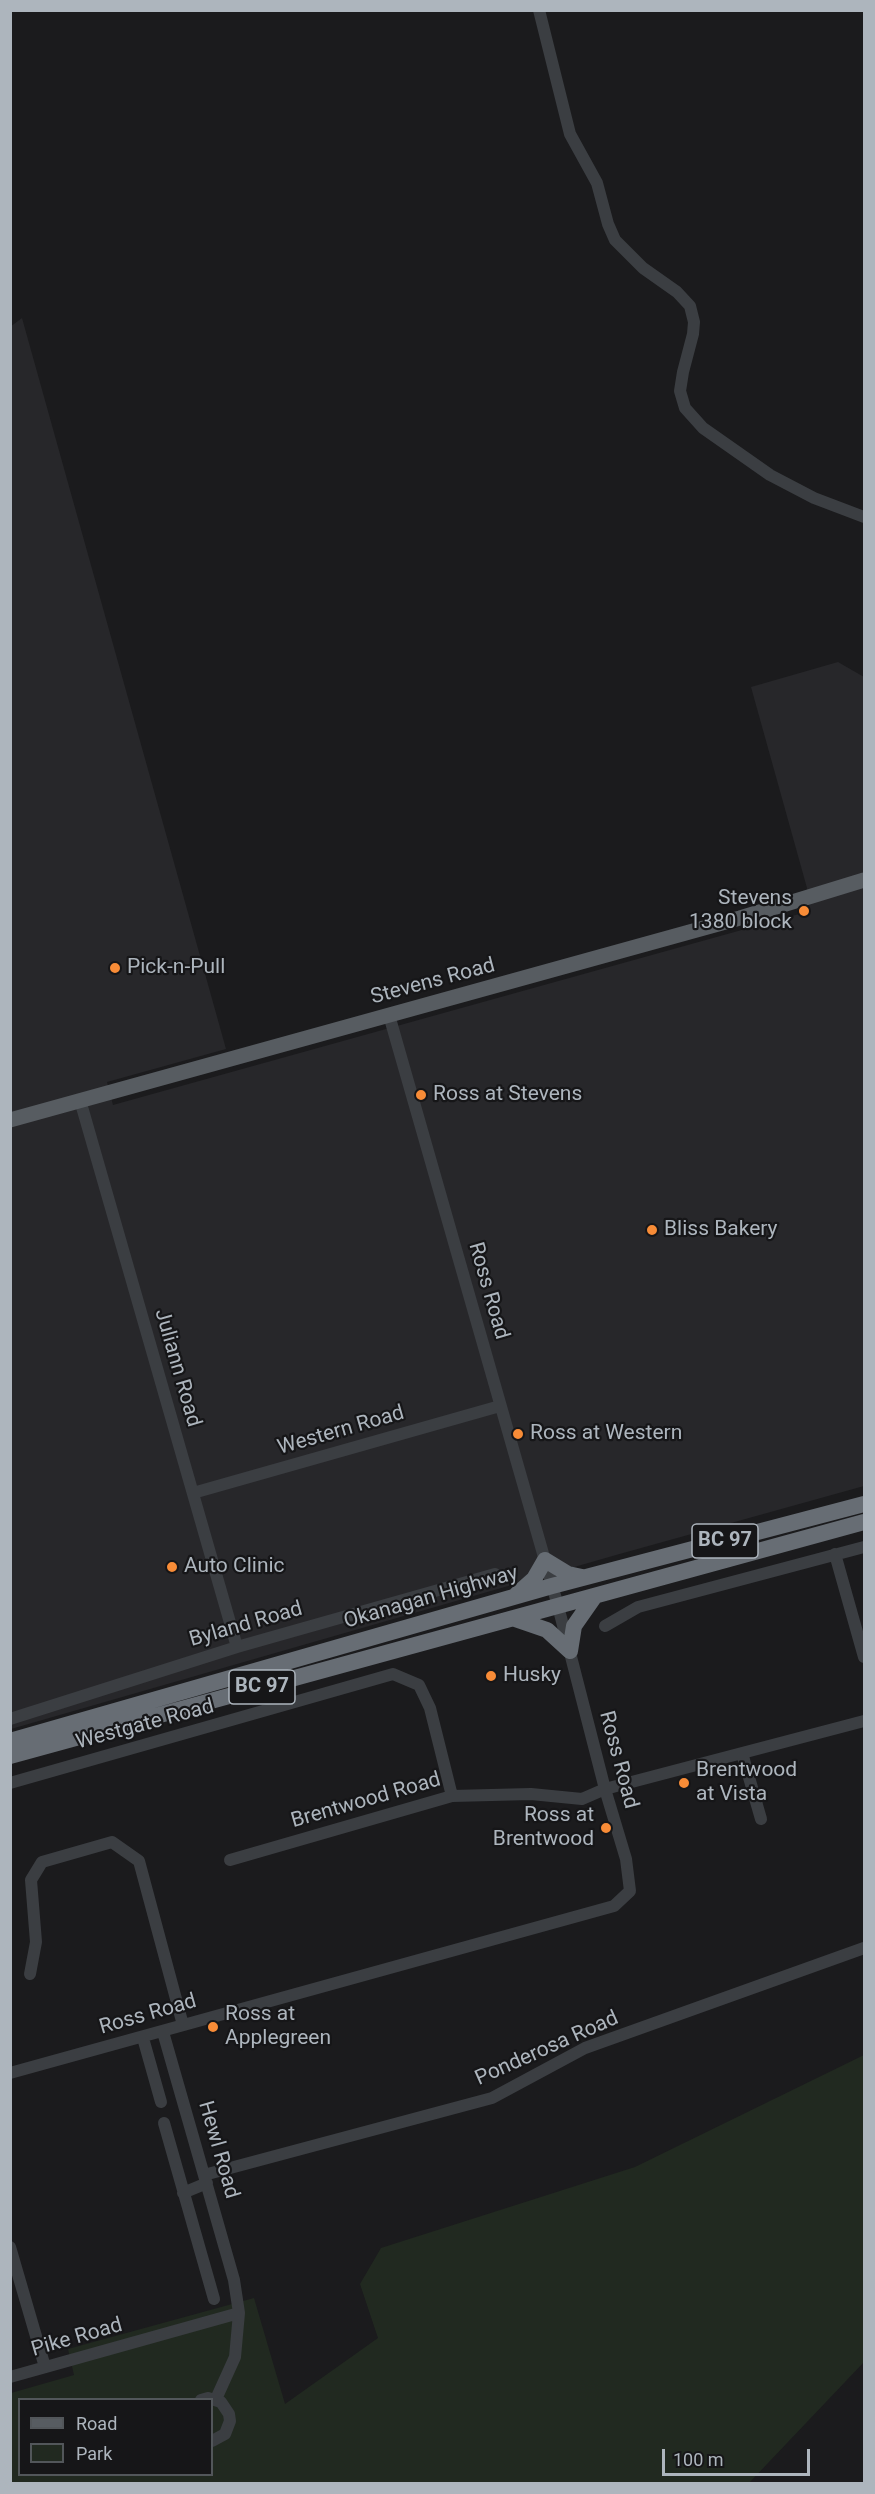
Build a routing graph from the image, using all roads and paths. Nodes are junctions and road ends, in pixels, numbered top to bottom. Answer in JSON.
{"nodes":[{"id":1,"x":539,"y":10,"type":"edge"},
{"id":2,"x":864,"y":517,"type":"edge"},
{"id":3,"x":864,"y":880,"type":"edge"},
{"id":4,"x":389,"y":1016,"type":"junction"},
{"id":5,"x":80,"y":1100,"type":"junction"},
{"id":6,"x":10,"y":1120,"type":"edge"},
{"id":7,"x":500,"y":1406,"type":"junction"},
{"id":8,"x":193,"y":1493,"type":"junction"},
{"id":9,"x":864,"y":1504,"type":"edge"},
{"id":10,"x":864,"y":1522,"type":"edge"},
{"id":11,"x":864,"y":1547,"type":"edge"},
{"id":12,"x":835,"y":1554,"type":"junction"},
{"id":13,"x":545,"y":1560,"type":"junction"},
{"id":14,"x":495,"y":1574,"type":"dead end"},
{"id":15,"x":586,"y":1578,"type":"junction"},
{"id":16,"x":552,"y":1586,"type":"junction"},
{"id":17,"x":595,"y":1596,"type":"junction"},
{"id":18,"x":512,"y":1598,"type":"junction"},
{"id":19,"x":558,"y":1606,"type":"junction"},
{"id":20,"x":514,"y":1618,"type":"junction"},
{"id":21,"x":604,"y":1626,"type":"dead end"},
{"id":22,"x":237,"y":1647,"type":"junction"},
{"id":23,"x":570,"y":1651,"type":"junction"},
{"id":24,"x":864,"y":1657,"type":"edge"},
{"id":25,"x":10,"y":1719,"type":"edge"},
{"id":26,"x":864,"y":1721,"type":"edge"},
{"id":27,"x":10,"y":1741,"type":"edge"},
{"id":28,"x":742,"y":1754,"type":"junction"},
{"id":29,"x":10,"y":1756,"type":"edge"},
{"id":30,"x":10,"y":1784,"type":"edge"},
{"id":31,"x":605,"y":1789,"type":"junction"},
{"id":32,"x":452,"y":1796,"type":"junction"},
{"id":33,"x":760,"y":1819,"type":"dead end"},
{"id":34,"x":230,"y":1860,"type":"dead end"},
{"id":35,"x":864,"y":1948,"type":"edge"},
{"id":36,"x":30,"y":1974,"type":"dead end"},
{"id":37,"x":183,"y":2025,"type":"junction"},
{"id":38,"x":163,"y":2032,"type":"junction"},
{"id":39,"x":142,"y":2038,"type":"junction"},
{"id":40,"x":10,"y":2073,"type":"edge"},
{"id":41,"x":161,"y":2102,"type":"dead end"},
{"id":42,"x":164,"y":2123,"type":"dead end"},
{"id":43,"x":206,"y":2179,"type":"junction"},
{"id":44,"x":183,"y":2193,"type":"junction"},
{"id":45,"x":10,"y":2247,"type":"edge"},
{"id":46,"x":214,"y":2299,"type":"dead end"},
{"id":47,"x":239,"y":2313,"type":"junction"},
{"id":48,"x":45,"y":2367,"type":"junction"},
{"id":49,"x":10,"y":2377,"type":"edge"},
{"id":50,"x":213,"y":2399,"type":"edge"},
{"id":51,"x":216,"y":2399,"type":"junction"},
{"id":52,"x":213,"y":2440,"type":"edge"}],
"edges":[{"from":1,"to":2,"type":"street"},
{"from":3,"to":4,"type":"main road","name":"Stevens Road"},
{"from":4,"to":5,"type":"main road","name":"Stevens Road"},
{"from":4,"to":7,"type":"street","name":"Ross Road"},
{"from":5,"to":6,"type":"main road","name":"Stevens Road"},
{"from":5,"to":8,"type":"street","name":"Juliann Road"},
{"from":7,"to":8,"type":"street","name":"Western Road"},
{"from":7,"to":13,"type":"street","name":"Ross Road"},
{"from":8,"to":22,"type":"street","name":"Juliann Road"},
{"from":9,"to":15,"type":"highway","name":"Okanagan Highway","number":"BC 97"},
{"from":10,"to":17,"type":"highway","name":"Okanagan Highway","number":"BC 97"},
{"from":11,"to":12,"type":"street"},
{"from":12,"to":21,"type":"street"},
{"from":12,"to":24,"type":"street"},
{"from":13,"to":15,"type":"highway"},
{"from":13,"to":16,"type":"street","name":"Ross Road"},
{"from":13,"to":18,"type":"highway"},
{"from":14,"to":22,"type":"street","name":"Byland Road"},
{"from":15,"to":16,"type":"highway","name":"Okanagan Highway","number":"BC 97"},
{"from":16,"to":18,"type":"highway","name":"Okanagan Highway","number":"BC 97"},
{"from":16,"to":19,"type":"street","name":"Ross Road"},
{"from":17,"to":19,"type":"highway","name":"Okanagan Highway","number":"BC 97"},
{"from":17,"to":23,"type":"highway"},
{"from":18,"to":27,"type":"highway","name":"Okanagan Highway","number":"BC 97"},
{"from":19,"to":20,"type":"highway","name":"Okanagan Highway","number":"BC 97"},
{"from":19,"to":23,"type":"street","name":"Ross Road"},
{"from":20,"to":23,"type":"highway"},
{"from":20,"to":29,"type":"highway","name":"Okanagan Highway","number":"BC 97"},
{"from":22,"to":25,"type":"street","name":"Byland Road"},
{"from":23,"to":31,"type":"street","name":"Ross Road"},
{"from":26,"to":28,"type":"street","name":"Brentwood Road"},
{"from":28,"to":31,"type":"street","name":"Brentwood Road"},
{"from":28,"to":33,"type":"street"},
{"from":30,"to":32,"type":"street","name":"Westgate Road"},
{"from":31,"to":32,"type":"street","name":"Brentwood Road"},
{"from":31,"to":37,"type":"street","name":"Ross Road"},
{"from":32,"to":34,"type":"street","name":"Brentwood Road"},
{"from":35,"to":43,"type":"street","name":"Ponderosa Road"},
{"from":36,"to":37,"type":"street"},
{"from":37,"to":38,"type":"street","name":"Ross Road"},
{"from":38,"to":39,"type":"street","name":"Ross Road"},
{"from":38,"to":43,"type":"street","name":"Hewl Road"},
{"from":39,"to":40,"type":"street","name":"Ross Road"},
{"from":39,"to":41,"type":"street","name":"Hewl Road"},
{"from":42,"to":44,"type":"street"},
{"from":43,"to":44,"type":"street","name":"Ponderosa Road"},
{"from":43,"to":47,"type":"street","name":"Hewl Road"},
{"from":44,"to":46,"type":"street"},
{"from":45,"to":48,"type":"street"},
{"from":47,"to":48,"type":"street","name":"Pike Road"},
{"from":47,"to":51,"type":"street","name":"Hewl Road"},
{"from":48,"to":49,"type":"street","name":"Pike Road"},
{"from":50,"to":51,"type":"street"},
{"from":51,"to":52,"type":"street"}]}
